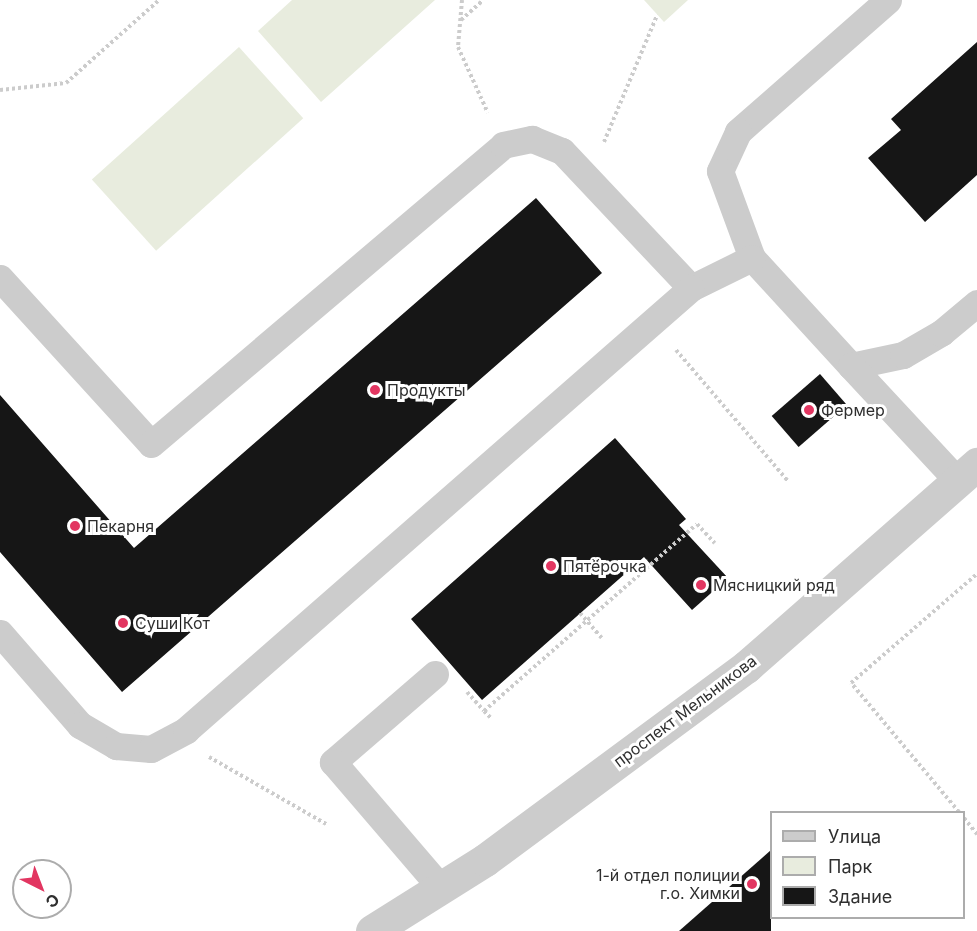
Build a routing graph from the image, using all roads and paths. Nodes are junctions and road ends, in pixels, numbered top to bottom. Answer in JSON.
{"nodes":[{"id":1,"x":159,"y":0,"type":"edge"},
{"id":2,"x":462,"y":0,"type":"edge"},
{"id":3,"x":483,"y":0,"type":"edge"},
{"id":4,"x":888,"y":0,"type":"edge"},
{"id":5,"x":657,"y":15,"type":"dead end"},
{"id":6,"x":460,"y":20,"type":"junction"},
{"id":7,"x":0,"y":90,"type":"edge"},
{"id":8,"x":503,"y":145,"type":"junction"},
{"id":9,"x":588,"y":178,"type":"junction"},
{"id":10,"x":752,"y":258,"type":"junction"},
{"id":11,"x":0,"y":278,"type":"edge"},
{"id":12,"x":691,"y":288,"type":"junction"},
{"id":13,"x":977,"y":303,"type":"edge"},
{"id":14,"x":652,"y":321,"type":"junction"},
{"id":15,"x":851,"y":366,"type":"junction"},
{"id":16,"x":967,"y":473,"type":"edge"},
{"id":17,"x":788,"y":481,"type":"dead end"},
{"id":18,"x":715,"y":543,"type":"dead end"},
{"id":19,"x":977,"y":574,"type":"edge"},
{"id":20,"x":580,"y":613,"type":"dead end"},
{"id":21,"x":586,"y":621,"type":"junction"},
{"id":22,"x":0,"y":633,"type":"edge"},
{"id":23,"x":602,"y":638,"type":"dead end"},
{"id":24,"x":435,"y":674,"type":"dead end"},
{"id":25,"x":464,"y":689,"type":"dead end"},
{"id":26,"x":484,"y":711,"type":"junction"},
{"id":27,"x":491,"y":718,"type":"dead end"},
{"id":28,"x":173,"y":737,"type":"junction"},
{"id":29,"x":957,"y":811,"type":"edge"},
{"id":30,"x":965,"y":820,"type":"edge"},
{"id":31,"x":326,"y":824,"type":"dead end"},
{"id":32,"x":977,"y":834,"type":"edge"},
{"id":33,"x":441,"y":888,"type":"junction"},
{"id":34,"x":372,"y":931,"type":"edge"}],
"edges":[{"from":1,"to":7,"type":"path"},
{"from":2,"to":6,"type":"path"},
{"from":3,"to":6,"type":"path"},
{"from":4,"to":10,"type":"lane"},
{"from":5,"to":9,"type":"path"},
{"from":6,"to":8,"type":"path"},
{"from":8,"to":9,"type":"lane"},
{"from":8,"to":11,"type":"lane"},
{"from":9,"to":12,"type":"lane"},
{"from":10,"to":12,"type":"lane"},
{"from":10,"to":15,"type":"lane"},
{"from":12,"to":14,"type":"lane"},
{"from":13,"to":15,"type":"lane"},
{"from":14,"to":17,"type":"path"},
{"from":14,"to":28,"type":"lane"},
{"from":15,"to":16,"type":"lane"},
{"from":16,"to":33,"type":"street","name":"проспект Мельникова"},
{"from":18,"to":21,"type":"path"},
{"from":19,"to":29,"type":"path"},
{"from":20,"to":21,"type":"path"},
{"from":21,"to":23,"type":"path"},
{"from":21,"to":26,"type":"path"},
{"from":22,"to":28,"type":"lane"},
{"from":24,"to":33,"type":"lane"},
{"from":25,"to":26,"type":"path"},
{"from":26,"to":27,"type":"path"},
{"from":28,"to":31,"type":"path"},
{"from":30,"to":32,"type":"path"},
{"from":33,"to":34,"type":"street","name":"проспект Мельникова"}]}
